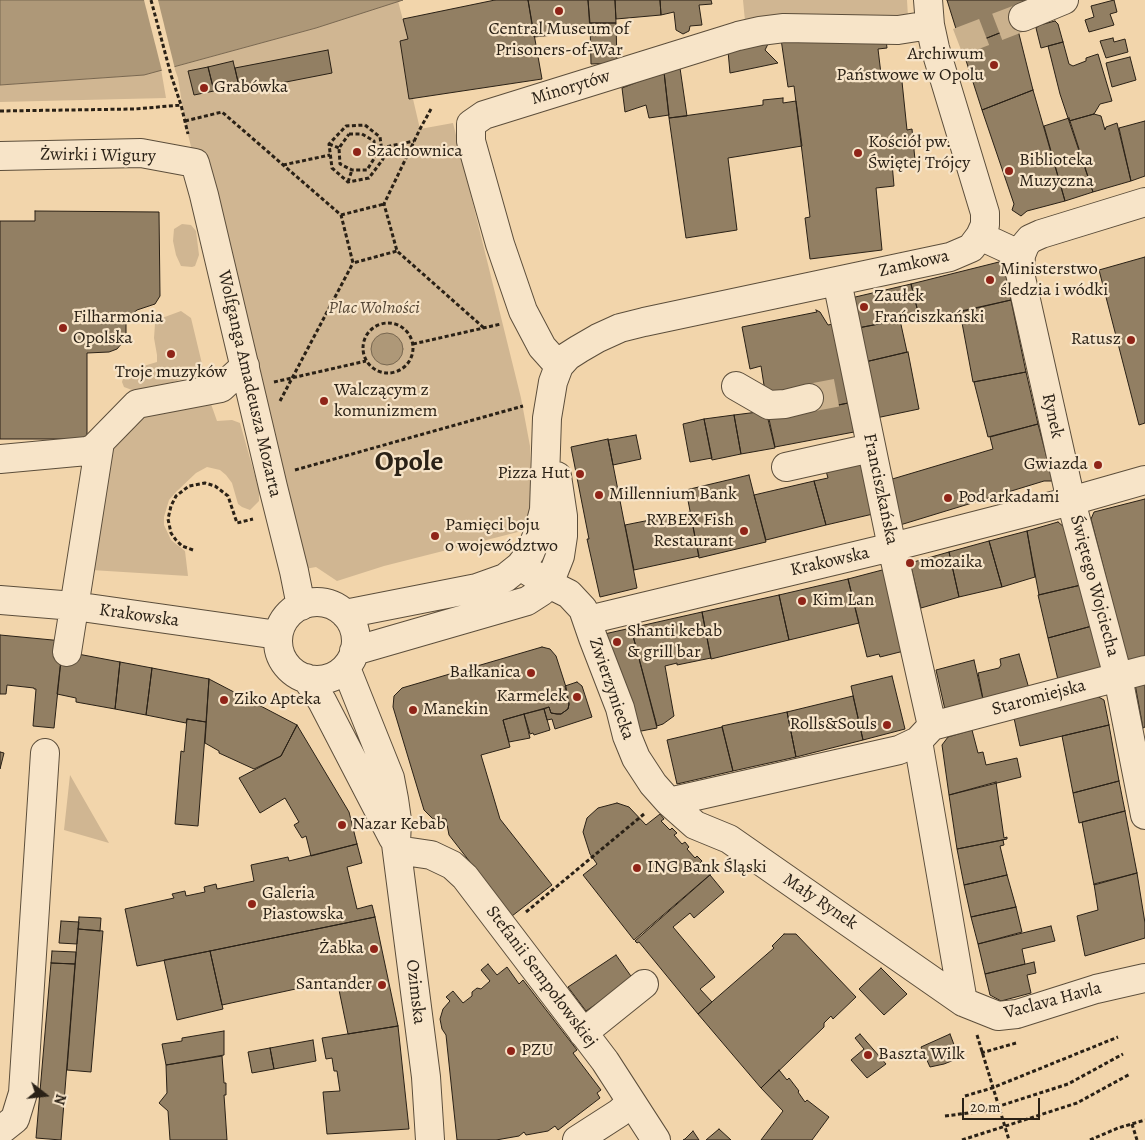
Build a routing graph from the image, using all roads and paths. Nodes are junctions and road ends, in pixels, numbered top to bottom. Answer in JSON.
{"nodes":[{"id":1,"x":151,"y":0,"type":"edge"},
{"id":2,"x":1064,"y":0,"type":"edge"},
{"id":3,"x":1023,"y":17,"type":"tunnel mouth"},
{"id":4,"x":938,"y":29,"type":"edge"},
{"id":5,"x":181,"y":105,"type":"junction"},
{"id":6,"x":432,"y":109,"type":"dead end"},
{"id":7,"x":0,"y":111,"type":"edge"},
{"id":8,"x":185,"y":122,"type":"junction"},
{"id":9,"x":364,"y":125,"type":"junction"},
{"id":10,"x":346,"y":126,"type":"junction"},
{"id":11,"x":187,"y":130,"type":"dead end"},
{"id":12,"x":349,"y":134,"type":"junction"},
{"id":13,"x":362,"y":134,"type":"junction"},
{"id":14,"x":380,"y":137,"type":"junction"},
{"id":15,"x":374,"y":141,"type":"junction"},
{"id":16,"x":414,"y":141,"type":"junction"},
{"id":17,"x":329,"y":144,"type":"junction"},
{"id":18,"x":339,"y":148,"type":"junction"},
{"id":19,"x":381,"y":148,"type":"junction"},
{"id":20,"x":330,"y":155,"type":"junction"},
{"id":21,"x":0,"y":156,"type":"edge"},
{"id":22,"x":375,"y":157,"type":"junction"},
{"id":23,"x":383,"y":158,"type":"junction"},
{"id":24,"x":195,"y":163,"type":"joint"},
{"id":25,"x":340,"y":164,"type":"junction"},
{"id":26,"x":283,"y":165,"type":"junction"},
{"id":27,"x":332,"y":168,"type":"junction"},
{"id":28,"x":352,"y":170,"type":"junction"},
{"id":29,"x":367,"y":170,"type":"junction"},
{"id":30,"x":369,"y":178,"type":"junction"},
{"id":31,"x":348,"y":182,"type":"junction"},
{"id":32,"x":1145,"y":202,"type":"edge"},
{"id":33,"x":384,"y":204,"type":"junction"},
{"id":34,"x":341,"y":215,"type":"junction"},
{"id":35,"x":980,"y":236,"type":"junction"},
{"id":36,"x":397,"y":251,"type":"junction"},
{"id":37,"x":1021,"y":255,"type":"junction"},
{"id":38,"x":353,"y":263,"type":"junction"},
{"id":39,"x":837,"y":282,"type":"junction"},
{"id":40,"x":412,"y":344,"type":"junction"},
{"id":41,"x":366,"y":361,"type":"junction"},
{"id":42,"x":559,"y":366,"type":"junction"},
{"id":43,"x":248,"y":377,"type":"junction"},
{"id":44,"x":292,"y":378,"type":"junction"},
{"id":45,"x":736,"y":386,"type":"dead end"},
{"id":46,"x":809,"y":398,"type":"tunnel mouth"},
{"id":47,"x":548,"y":411,"type":"junction"},
{"id":48,"x":262,"y":437,"type":"junction"},
{"id":49,"x":100,"y":442,"type":"junction"},
{"id":50,"x":871,"y":448,"type":"junction"},
{"id":51,"x":0,"y":459,"type":"edge"},
{"id":52,"x":786,"y":467,"type":"dead end"},
{"id":53,"x":301,"y":468,"type":"dead end"},
{"id":54,"x":1145,"y":480,"type":"edge"},
{"id":55,"x":1071,"y":501,"type":"junction"},
{"id":56,"x":253,"y":519,"type":"dead end"},
{"id":57,"x":193,"y":550,"type":"dead end"},
{"id":58,"x":894,"y":557,"type":"junction"},
{"id":59,"x":520,"y":566,"type":"junction"},
{"id":60,"x":549,"y":584,"type":"junction"},
{"id":61,"x":0,"y":600,"type":"edge"},
{"id":62,"x":74,"y":606,"type":"junction"},
{"id":63,"x":301,"y":606,"type":"junction"},
{"id":64,"x":345,"y":614,"type":"junction"},
{"id":65,"x":588,"y":620,"type":"junction"},
{"id":66,"x":278,"y":635,"type":"junction"},
{"id":67,"x":67,"y":652,"type":"dead end"},
{"id":68,"x":350,"y":659,"type":"junction"},
{"id":69,"x":1145,"y":670,"type":"edge"},
{"id":70,"x":1117,"y":674,"type":"junction"},
{"id":71,"x":306,"y":678,"type":"junction"},
{"id":72,"x":932,"y":730,"type":"junction"},
{"id":73,"x":45,"y":753,"type":"dead end"},
{"id":74,"x":669,"y":802,"type":"junction"},
{"id":75,"x":1145,"y":814,"type":"edge"},
{"id":76,"x":396,"y":847,"type":"junction"},
{"id":77,"x":505,"y":930,"type":"junction"},
{"id":78,"x":1145,"y":978,"type":"edge"},
{"id":79,"x":644,"y":984,"type":"dead end"},
{"id":80,"x":963,"y":1002,"type":"junction"},
{"id":81,"x":988,"y":1013,"type":"junction"},
{"id":82,"x":584,"y":1033,"type":"junction"},
{"id":83,"x":1118,"y":1038,"type":"dead end"},
{"id":84,"x":1123,"y":1054,"type":"dead end"},
{"id":85,"x":1130,"y":1074,"type":"dead end"},
{"id":86,"x":992,"y":1088,"type":"junction"},
{"id":87,"x":965,"y":1096,"type":"dead end"},
{"id":88,"x":631,"y":1102,"type":"junction"},
{"id":89,"x":998,"y":1106,"type":"junction"},
{"id":90,"x":945,"y":1116,"type":"dead end"},
{"id":91,"x":1145,"y":1120,"type":"edge"},
{"id":92,"x":1132,"y":1124,"type":"junction"},
{"id":93,"x":1004,"y":1127,"type":"junction"},
{"id":94,"x":0,"y":1131,"type":"edge"},
{"id":95,"x":430,"y":1140,"type":"edge"},
{"id":96,"x":577,"y":1140,"type":"edge"},
{"id":97,"x":656,"y":1140,"type":"edge"},
{"id":98,"x":962,"y":1140,"type":"edge"},
{"id":99,"x":1009,"y":1140,"type":"edge"},
{"id":100,"x":1090,"y":1140,"type":"edge"},
{"id":101,"x":1137,"y":1140,"type":"edge"}],
"edges":[{"from":1,"to":5,"type":"path"},
{"from":2,"to":3,"type":"street"},
{"from":4,"to":35,"type":"street"},
{"from":4,"to":42,"type":"street","name":"Minorytów"},
{"from":5,"to":7,"type":"path"},
{"from":5,"to":8,"type":"path"},
{"from":6,"to":16,"type":"path"},
{"from":8,"to":11,"type":"path"},
{"from":8,"to":26,"type":"path"},
{"from":9,"to":10,"type":"path"},
{"from":9,"to":13,"type":"path"},
{"from":9,"to":14,"type":"path"},
{"from":10,"to":12,"type":"path"},
{"from":10,"to":17,"type":"path"},
{"from":12,"to":13,"type":"path"},
{"from":12,"to":18,"type":"path"},
{"from":13,"to":15,"type":"path"},
{"from":14,"to":15,"type":"path"},
{"from":14,"to":19,"type":"path"},
{"from":15,"to":22,"type":"path"},
{"from":16,"to":19,"type":"path"},
{"from":16,"to":33,"type":"path"},
{"from":17,"to":18,"type":"path"},
{"from":17,"to":20,"type":"path"},
{"from":18,"to":25,"type":"path"},
{"from":19,"to":23,"type":"path"},
{"from":20,"to":26,"type":"path"},
{"from":20,"to":27,"type":"path"},
{"from":21,"to":24,"type":"street","name":"Żwirki i Wigury"},
{"from":22,"to":23,"type":"path"},
{"from":22,"to":29,"type":"path"},
{"from":23,"to":30,"type":"path"},
{"from":24,"to":43,"type":"street","name":"Wolfganga Amadeusza Mozarta"},
{"from":25,"to":27,"type":"path"},
{"from":25,"to":28,"type":"path"},
{"from":26,"to":34,"type":"path"},
{"from":27,"to":31,"type":"path"},
{"from":28,"to":29,"type":"path"},
{"from":28,"to":31,"type":"path"},
{"from":29,"to":30,"type":"path"},
{"from":30,"to":31,"type":"path"},
{"from":32,"to":37,"type":"street"},
{"from":33,"to":34,"type":"path"},
{"from":33,"to":36,"type":"path"},
{"from":34,"to":38,"type":"path"},
{"from":35,"to":37,"type":"street"},
{"from":35,"to":39,"type":"street","name":"Zamkowa"},
{"from":36,"to":38,"type":"path"},
{"from":36,"to":40,"type":"path"},
{"from":37,"to":55,"type":"street","name":"Rynek"},
{"from":38,"to":44,"type":"path"},
{"from":39,"to":42,"type":"street"},
{"from":39,"to":50,"type":"street","name":"Franciszkańska"},
{"from":40,"to":41,"type":"path"},
{"from":40,"to":41,"type":"path"},
{"from":41,"to":44,"type":"path"},
{"from":42,"to":47,"type":"street"},
{"from":43,"to":44,"type":"path"},
{"from":43,"to":48,"type":"street","name":"Wolfganga Amadeusza Mozarta"},
{"from":43,"to":49,"type":"street"},
{"from":44,"to":48,"type":"path"},
{"from":45,"to":46,"type":"street"},
{"from":47,"to":53,"type":"path"},
{"from":47,"to":59,"type":"street"},
{"from":47,"to":60,"type":"street"},
{"from":48,"to":63,"type":"street","name":"Wolfganga Amadeusza Mozarta"},
{"from":49,"to":51,"type":"street"},
{"from":49,"to":62,"type":"street"},
{"from":50,"to":52,"type":"street"},
{"from":50,"to":58,"type":"street","name":"Franciszkańska"},
{"from":54,"to":55,"type":"street"},
{"from":55,"to":58,"type":"street","name":"Krakowska"},
{"from":55,"to":70,"type":"street","name":"Świętego Wojciecha"},
{"from":56,"to":57,"type":"path"},
{"from":58,"to":65,"type":"street","name":"Krakowska"},
{"from":58,"to":72,"type":"street","name":"Franciszkańska"},
{"from":59,"to":60,"type":"street"},
{"from":59,"to":64,"type":"street"},
{"from":60,"to":65,"type":"street","name":"Zwierzyniecka"},
{"from":60,"to":68,"type":"street"},
{"from":61,"to":62,"type":"street","name":"Krakowska"},
{"from":62,"to":66,"type":"street","name":"Krakowska"},
{"from":62,"to":67,"type":"street"},
{"from":63,"to":64,"type":"street"},
{"from":63,"to":66,"type":"street"},
{"from":64,"to":68,"type":"street"},
{"from":65,"to":74,"type":"street","name":"Zwierzyniecka"},
{"from":66,"to":71,"type":"street"},
{"from":68,"to":71,"type":"street"},
{"from":68,"to":76,"type":"street","name":"Ozimska"},
{"from":69,"to":70,"type":"street","name":"Staromiejska"},
{"from":70,"to":72,"type":"street","name":"Staromiejska"},
{"from":70,"to":75,"type":"street","name":"Świętego Wojciecha"},
{"from":71,"to":76,"type":"street","name":"Ozimska"},
{"from":72,"to":74,"type":"street"},
{"from":72,"to":80,"type":"street"},
{"from":73,"to":94,"type":"street"},
{"from":74,"to":77,"type":"path"},
{"from":74,"to":80,"type":"street","name":"Mały Rynek"},
{"from":76,"to":77,"type":"street","name":"Stefanii Sempołowskiej"},
{"from":76,"to":95,"type":"street","name":"Ozimska"},
{"from":77,"to":82,"type":"street","name":"Stefanii Sempołowskiej"},
{"from":78,"to":81,"type":"street","name":"Vaclava Havla"},
{"from":79,"to":82,"type":"street"},
{"from":80,"to":81,"type":"street","name":"Vaclava Havla"},
{"from":81,"to":86,"type":"path"},
{"from":82,"to":88,"type":"street","name":"Stefanii Sempołowskiej"},
{"from":83,"to":86,"type":"path"},
{"from":84,"to":89,"type":"path"},
{"from":85,"to":93,"type":"path"},
{"from":86,"to":87,"type":"path"},
{"from":86,"to":89,"type":"path"},
{"from":88,"to":96,"type":"street"},
{"from":88,"to":97,"type":"street","name":"Stefanii Sempołowskiej"},
{"from":89,"to":90,"type":"path"},
{"from":89,"to":93,"type":"path"},
{"from":91,"to":92,"type":"path"},
{"from":92,"to":100,"type":"path"},
{"from":92,"to":101,"type":"path"},
{"from":93,"to":98,"type":"path"},
{"from":93,"to":99,"type":"path"}]}
